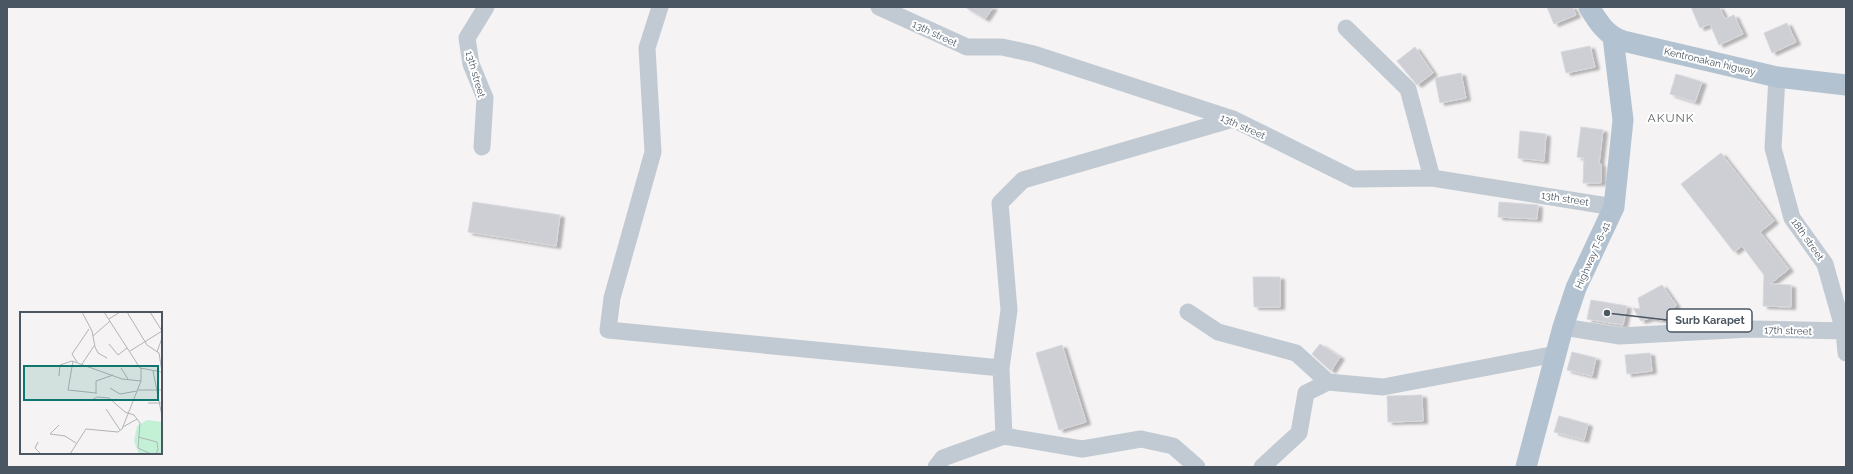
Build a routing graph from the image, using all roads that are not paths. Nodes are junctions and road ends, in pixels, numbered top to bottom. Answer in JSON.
{"nodes":[{"id":1,"x":486,"y":7,"type":"edge"},
{"id":2,"x":660,"y":7,"type":"edge"},
{"id":3,"x":879,"y":7,"type":"edge"},
{"id":4,"x":1589,"y":7,"type":"edge"},
{"id":5,"x":1346,"y":28,"type":"dead end"},
{"id":6,"x":1613,"y":38,"type":"junction"},
{"id":7,"x":1777,"y":76,"type":"junction"},
{"id":8,"x":1846,"y":85,"type":"edge"},
{"id":9,"x":1233,"y":119,"type":"junction"},
{"id":10,"x":482,"y":147,"type":"dead end"},
{"id":11,"x":1432,"y":178,"type":"junction"},
{"id":12,"x":1614,"y":207,"type":"junction"},
{"id":13,"x":1188,"y":312,"type":"dead end"},
{"id":14,"x":1563,"y":327,"type":"junction"},
{"id":15,"x":1845,"y":331,"type":"edge"},
{"id":16,"x":1846,"y":353,"type":"edge"},
{"id":17,"x":1556,"y":354,"type":"junction"},
{"id":18,"x":1002,"y":368,"type":"junction"},
{"id":19,"x":1328,"y":382,"type":"junction"},
{"id":20,"x":1004,"y":436,"type":"junction"},
{"id":21,"x":936,"y":467,"type":"edge"},
{"id":22,"x":1197,"y":467,"type":"edge"},
{"id":23,"x":1262,"y":467,"type":"edge"},
{"id":24,"x":1526,"y":467,"type":"edge"}],
"edges":[{"from":1,"to":10,"type":"street","name":"13th street"},
{"from":2,"to":18,"type":"street"},
{"from":3,"to":9,"type":"street","name":"13th street"},
{"from":4,"to":6,"type":"main road","name":"Kentronakan higway"},
{"from":5,"to":11,"type":"street"},
{"from":6,"to":7,"type":"main road","name":"Kentronakan higway"},
{"from":6,"to":12,"type":"main road","name":"Highway T-6-41"},
{"from":7,"to":8,"type":"main road","name":"Kentronakan higway"},
{"from":7,"to":15,"type":"street","name":"18th street"},
{"from":9,"to":11,"type":"street","name":"13th street"},
{"from":9,"to":18,"type":"street"},
{"from":11,"to":12,"type":"street","name":"13th street"},
{"from":12,"to":14,"type":"main road","name":"Highway T-6-41"},
{"from":13,"to":19,"type":"street"},
{"from":14,"to":15,"type":"street","name":"17th street"},
{"from":14,"to":17,"type":"main road","name":"Highway T-6-41"},
{"from":15,"to":16,"type":"street","name":"18th street"},
{"from":17,"to":19,"type":"street"},
{"from":17,"to":24,"type":"main road","name":"Highway T-6-41"},
{"from":18,"to":20,"type":"street"},
{"from":19,"to":23,"type":"street"},
{"from":20,"to":21,"type":"street"},
{"from":20,"to":22,"type":"street"}]}
